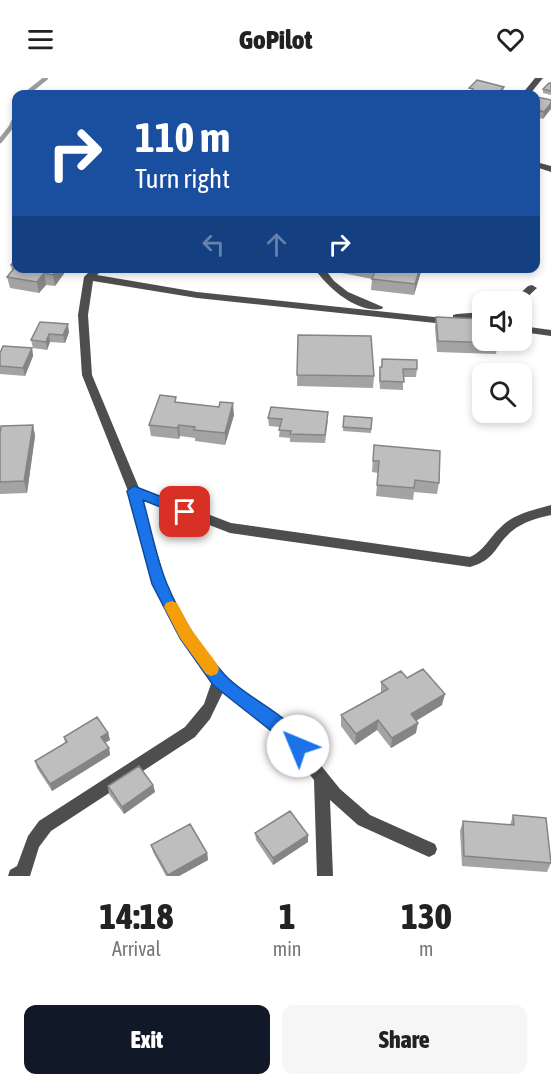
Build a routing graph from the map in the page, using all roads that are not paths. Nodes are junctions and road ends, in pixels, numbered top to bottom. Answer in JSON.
{"nodes":[{"id":1,"x":539,"y":78,"type":"edge"},
{"id":2,"x":529,"y":90,"type":"edge"},
{"id":3,"x":94,"y":273,"type":"edge"},
{"id":4,"x":322,"y":273,"type":"edge"},
{"id":5,"x":532,"y":288,"type":"dead end"},
{"id":6,"x":529,"y":291,"type":"edge"},
{"id":7,"x":472,"y":315,"type":"edge"},
{"id":8,"x":472,"y":324,"type":"edge"},
{"id":9,"x":532,"y":330,"type":"edge"},
{"id":10,"x":551,"y":333,"type":"edge"},
{"id":11,"x":134,"y":491,"type":"junction"},
{"id":12,"x":551,"y":510,"type":"edge"},
{"id":13,"x":219,"y":680,"type":"junction"},
{"id":14,"x":322,"y":775,"type":"junction"},
{"id":15,"x":429,"y":849,"type":"dead end"},
{"id":16,"x":22,"y":874,"type":"edge"},
{"id":17,"x":325,"y":876,"type":"edge"}],
"edges":[{"from":1,"to":2,"type":"street"},
{"from":3,"to":8,"type":"street"},
{"from":3,"to":11,"type":"street"},
{"from":4,"to":7,"type":"street"},
{"from":5,"to":6,"type":"street"},
{"from":9,"to":10,"type":"street"},
{"from":11,"to":12,"type":"street"},
{"from":11,"to":13,"type":"street"},
{"from":13,"to":14,"type":"street"},
{"from":13,"to":16,"type":"street"},
{"from":14,"to":15,"type":"street"},
{"from":14,"to":17,"type":"street"}]}
